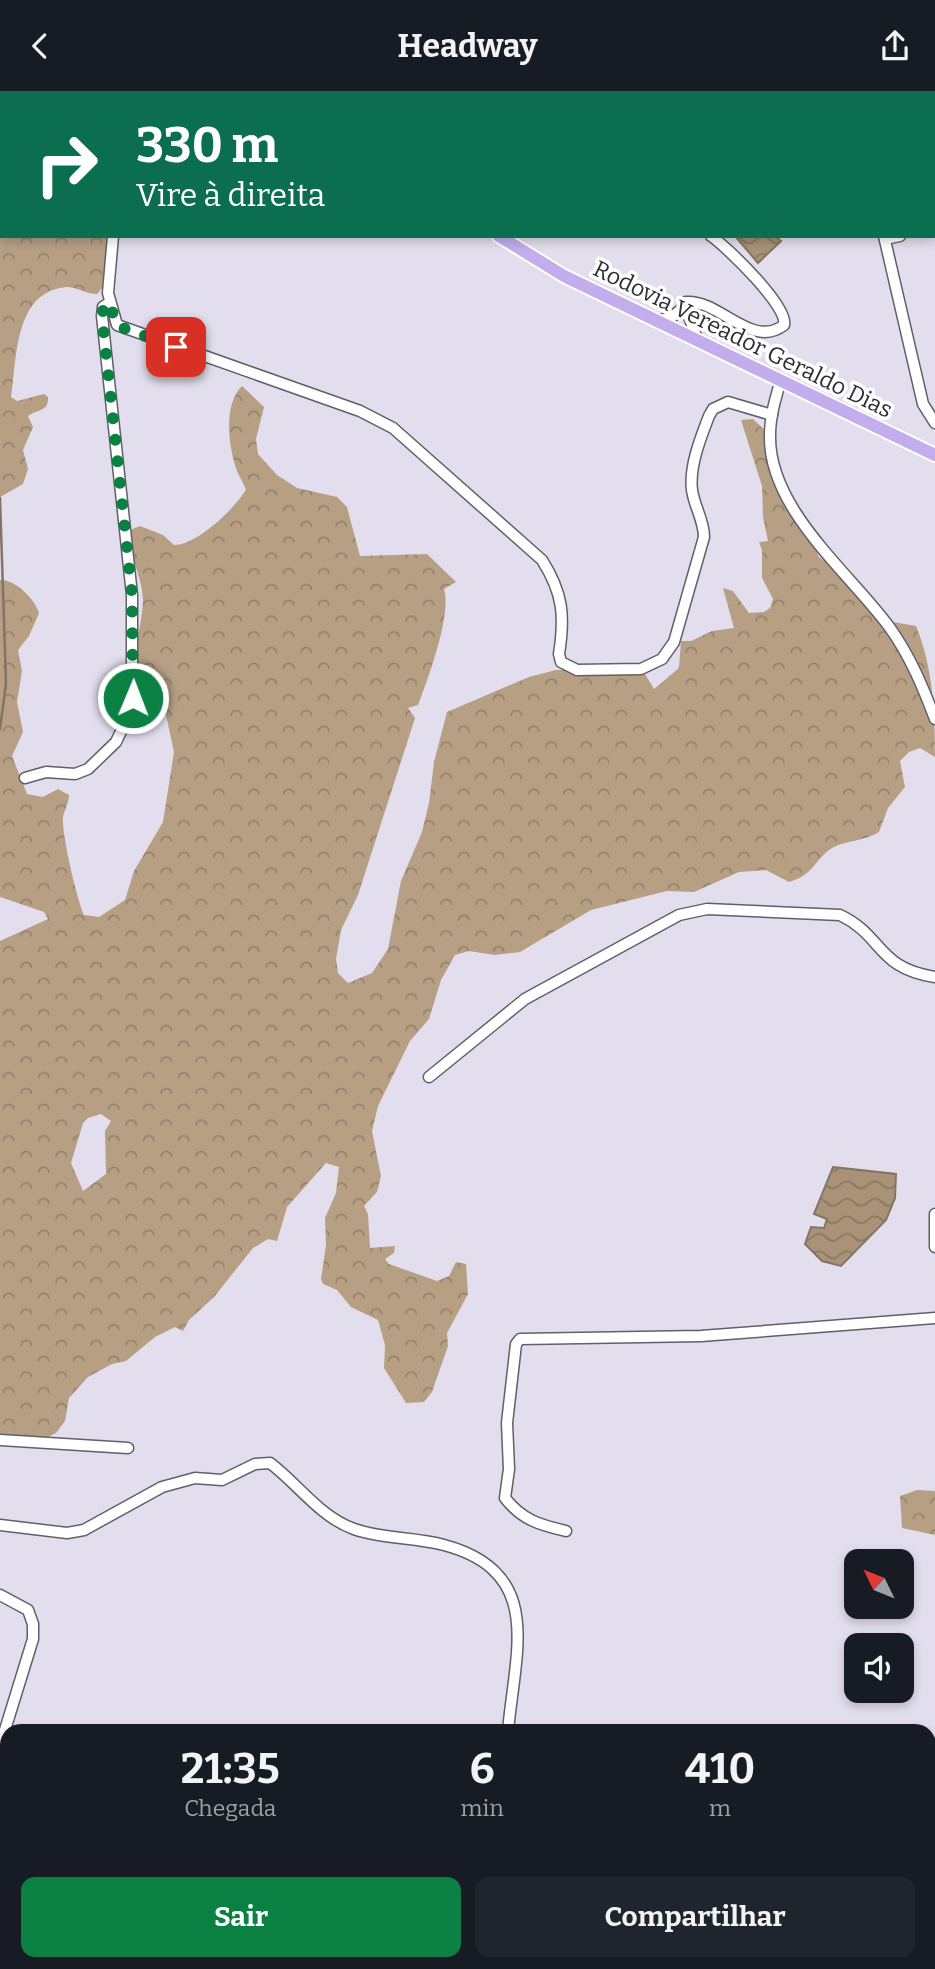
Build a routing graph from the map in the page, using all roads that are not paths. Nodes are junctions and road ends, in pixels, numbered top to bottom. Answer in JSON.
{"nodes":[{"id":1,"x":113,"y":238,"type":"edge"},
{"id":2,"x":502,"y":238,"type":"edge"},
{"id":3,"x":713,"y":238,"type":"edge"},
{"id":4,"x":885,"y":238,"type":"edge"},
{"id":5,"x":109,"y":303,"type":"junction"},
{"id":6,"x":685,"y":306,"type":"junction"},
{"id":7,"x":656,"y":321,"type":"junction"},
{"id":8,"x":698,"y":341,"type":"junction"},
{"id":9,"x":780,"y":383,"type":"junction"},
{"id":10,"x":772,"y":415,"type":"junction"},
{"id":11,"x":935,"y":423,"type":"edge"},
{"id":12,"x":935,"y":454,"type":"edge"},
{"id":13,"x":935,"y":719,"type":"edge"},
{"id":14,"x":26,"y":778,"type":"dead end"},
{"id":15,"x":935,"y":978,"type":"edge"},
{"id":16,"x":429,"y":1077,"type":"dead end"},
{"id":17,"x":935,"y":1214,"type":"edge"},
{"id":18,"x":935,"y":1247,"type":"edge"},
{"id":19,"x":935,"y":1318,"type":"edge"},
{"id":20,"x":0,"y":1440,"type":"edge"},
{"id":21,"x":128,"y":1448,"type":"dead end"},
{"id":22,"x":0,"y":1525,"type":"edge"},
{"id":23,"x":566,"y":1531,"type":"dead end"},
{"id":24,"x":0,"y":1595,"type":"edge"},
{"id":25,"x":7,"y":1724,"type":"edge"},
{"id":26,"x":509,"y":1724,"type":"edge"},
{"id":27,"x":0,"y":1782,"type":"edge"},
{"id":28,"x":0,"y":1795,"type":"edge"}],
"edges":[{"from":1,"to":5,"type":"street"},
{"from":2,"to":7,"type":"main road","name":"Rodovia Vereador Geraldo Dias"},
{"from":3,"to":6,"type":"street"},
{"from":4,"to":11,"type":"street"},
{"from":5,"to":10,"type":"street"},
{"from":5,"to":14,"type":"street"},
{"from":6,"to":7,"type":"street"},
{"from":6,"to":8,"type":"street"},
{"from":7,"to":8,"type":"main road","name":"Rodovia Vereador Geraldo Dias"},
{"from":8,"to":9,"type":"main road","name":"Rodovia Vereador Geraldo Dias"},
{"from":9,"to":10,"type":"street"},
{"from":9,"to":12,"type":"main road","name":"Rodovia Vereador Geraldo Dias"},
{"from":10,"to":13,"type":"street"},
{"from":15,"to":16,"type":"street"},
{"from":17,"to":18,"type":"street"},
{"from":19,"to":23,"type":"street"},
{"from":20,"to":21,"type":"street"},
{"from":22,"to":26,"type":"street"},
{"from":24,"to":25,"type":"street"},
{"from":27,"to":28,"type":"street"}]}
